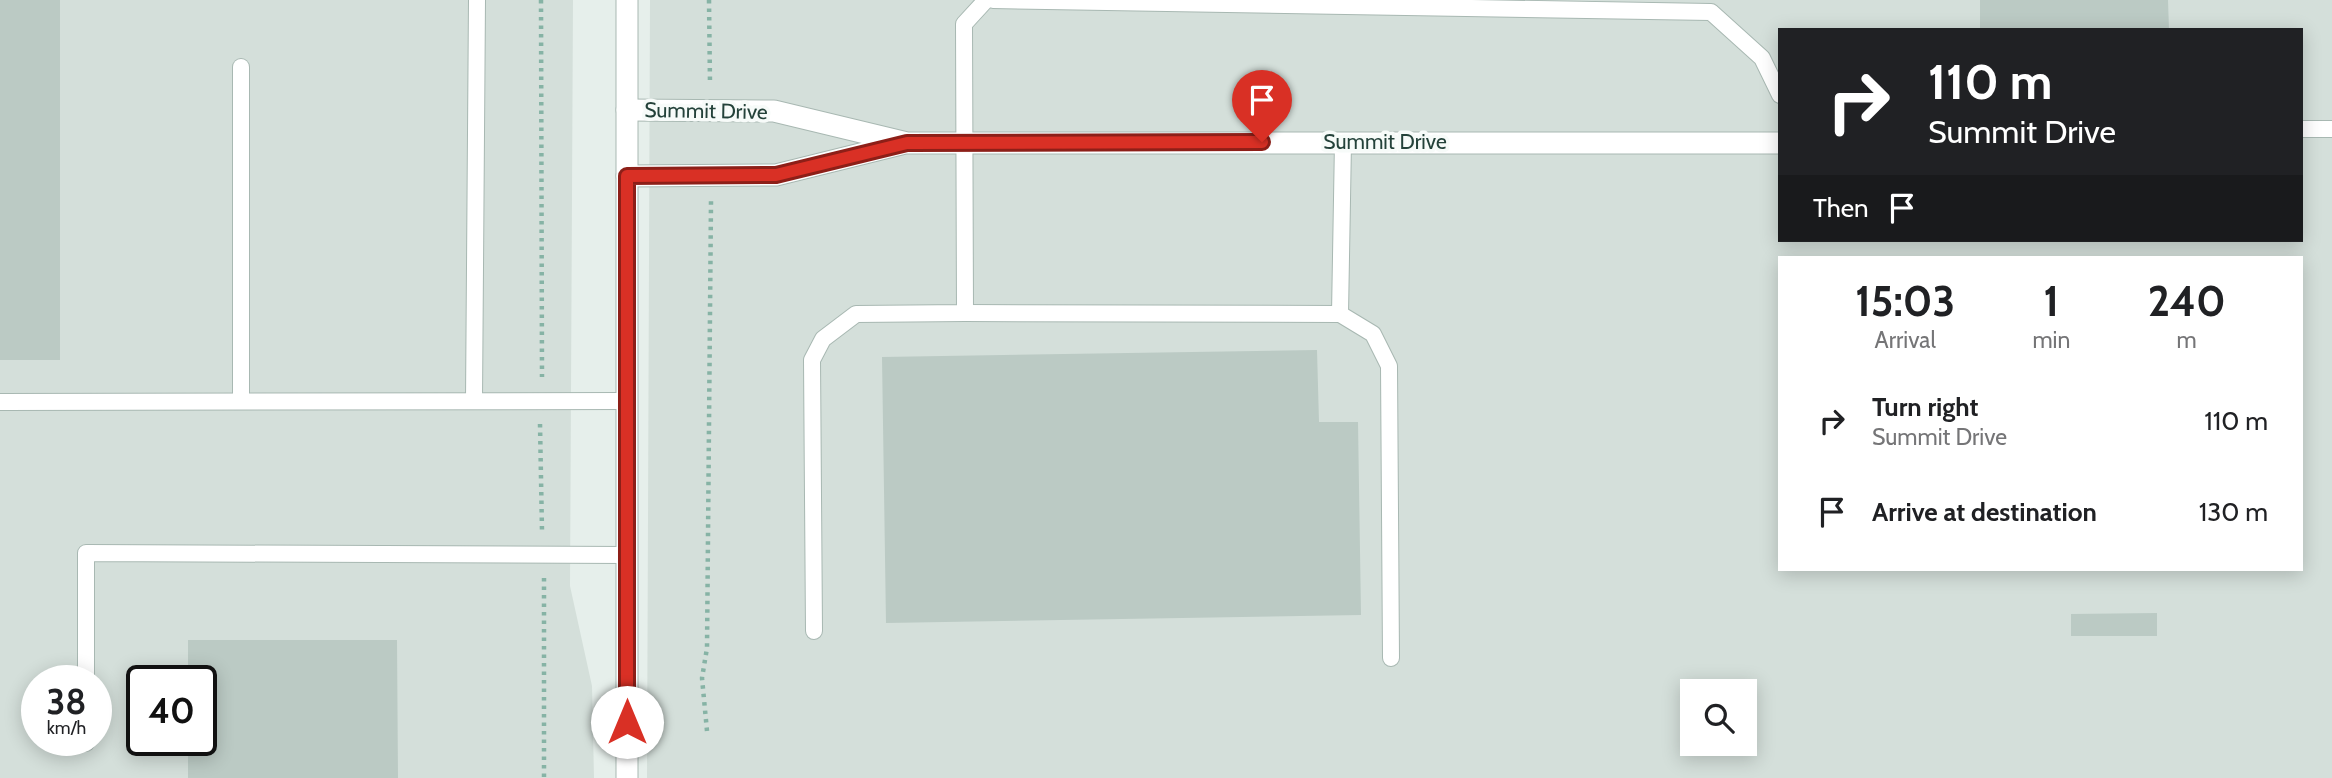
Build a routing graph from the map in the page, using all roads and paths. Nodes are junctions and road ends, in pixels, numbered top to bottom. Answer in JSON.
{"nodes":[{"id":1,"x":477,"y":0,"type":"edge"},
{"id":2,"x":627,"y":0,"type":"edge"},
{"id":3,"x":709,"y":0,"type":"edge"},
{"id":4,"x":986,"y":0,"type":"edge"},
{"id":5,"x":993,"y":0,"type":"edge"},
{"id":6,"x":241,"y":67,"type":"dead end"},
{"id":7,"x":1778,"y":91,"type":"edge"},
{"id":8,"x":627,"y":110,"type":"junction"},
{"id":9,"x":710,"y":111,"type":"junction"},
{"id":10,"x":2303,"y":129,"type":"edge"},
{"id":11,"x":2332,"y":129,"type":"edge"},
{"id":12,"x":967,"y":142,"type":"junction"},
{"id":13,"x":1343,"y":142,"type":"junction"},
{"id":14,"x":907,"y":143,"type":"junction"},
{"id":15,"x":1778,"y":143,"type":"edge"},
{"id":16,"x":711,"y":175,"type":"junction"},
{"id":17,"x":627,"y":176,"type":"junction"},
{"id":18,"x":964,"y":313,"type":"junction"},
{"id":19,"x":1340,"y":314,"type":"junction"},
{"id":20,"x":474,"y":400,"type":"junction"},
{"id":21,"x":241,"y":401,"type":"junction"},
{"id":22,"x":627,"y":401,"type":"junction"},
{"id":23,"x":0,"y":402,"type":"edge"},
{"id":24,"x":627,"y":555,"type":"junction"},
{"id":25,"x":814,"y":631,"type":"dead end"},
{"id":26,"x":1391,"y":658,"type":"dead end"},
{"id":27,"x":86,"y":665,"type":"edge"},
{"id":28,"x":707,"y":731,"type":"dead end"},
{"id":29,"x":627,"y":778,"type":"edge"}],
"edges":[{"from":1,"to":20,"type":"lane"},
{"from":2,"to":8,"type":"street"},
{"from":3,"to":9,"type":"path"},
{"from":4,"to":12,"type":"lane"},
{"from":5,"to":7,"type":"lane"},
{"from":6,"to":21,"type":"lane"},
{"from":8,"to":9,"type":"street","name":"Summit Drive"},
{"from":8,"to":17,"type":"street"},
{"from":9,"to":14,"type":"street","name":"Summit Drive"},
{"from":10,"to":11,"type":"lane"},
{"from":12,"to":13,"type":"street","name":"Summit Drive"},
{"from":12,"to":14,"type":"street","name":"Summit Drive"},
{"from":12,"to":18,"type":"lane"},
{"from":13,"to":15,"type":"street","name":"Summit Drive"},
{"from":13,"to":19,"type":"lane"},
{"from":14,"to":16,"type":"street","name":"Summit Drive"},
{"from":16,"to":17,"type":"street","name":"Summit Drive"},
{"from":16,"to":28,"type":"path"},
{"from":17,"to":22,"type":"street"},
{"from":18,"to":19,"type":"lane"},
{"from":18,"to":25,"type":"lane"},
{"from":19,"to":26,"type":"lane"},
{"from":20,"to":21,"type":"lane"},
{"from":20,"to":22,"type":"lane"},
{"from":21,"to":23,"type":"lane"},
{"from":22,"to":24,"type":"street"},
{"from":24,"to":27,"type":"lane"},
{"from":24,"to":29,"type":"street"}]}
